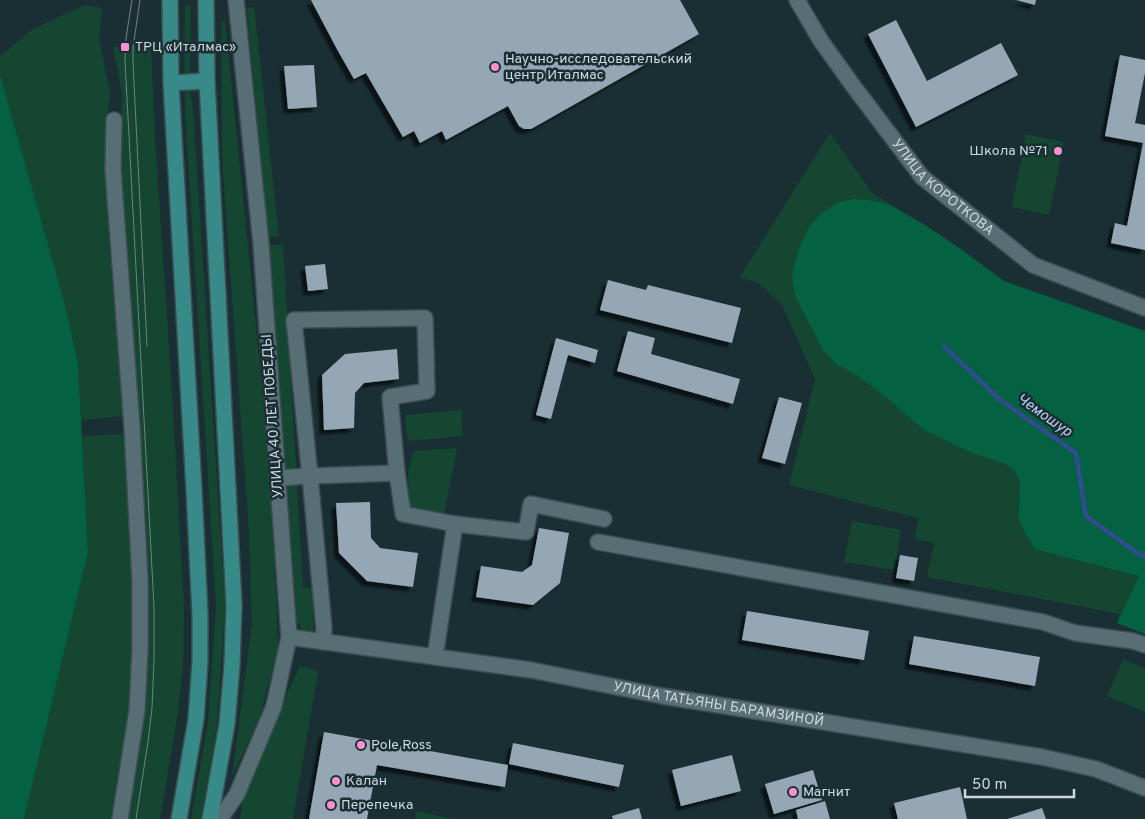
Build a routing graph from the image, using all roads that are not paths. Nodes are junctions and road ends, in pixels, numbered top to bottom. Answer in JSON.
{"nodes":[{"id":1,"x":170,"y":0,"type":"edge"},
{"id":2,"x":206,"y":0,"type":"edge"},
{"id":3,"x":236,"y":0,"type":"edge"},
{"id":4,"x":798,"y":0,"type":"edge"},
{"id":5,"x":207,"y":81,"type":"junction"},
{"id":6,"x":171,"y":83,"type":"junction"},
{"id":7,"x":114,"y":120,"type":"dead end"},
{"id":8,"x":1145,"y":308,"type":"edge"},
{"id":9,"x":397,"y":473,"type":"junction"},
{"id":10,"x":310,"y":476,"type":"junction"},
{"id":11,"x":278,"y":478,"type":"junction"},
{"id":12,"x":604,"y":519,"type":"dead end"},
{"id":13,"x":455,"y":524,"type":"junction"},
{"id":14,"x":598,"y":542,"type":"dead end"},
{"id":15,"x":288,"y":638,"type":"junction"},
{"id":16,"x":324,"y":642,"type":"junction"},
{"id":17,"x":1145,"y":646,"type":"edge"},
{"id":18,"x":435,"y":657,"type":"junction"},
{"id":19,"x":1144,"y":785,"type":"edge"},
{"id":20,"x":120,"y":819,"type":"edge"},
{"id":21,"x":179,"y":819,"type":"edge"},
{"id":22,"x":210,"y":819,"type":"edge"},
{"id":23,"x":220,"y":819,"type":"edge"}],
"edges":[{"from":1,"to":6,"type":"main road"},
{"from":2,"to":5,"type":"main road"},
{"from":3,"to":11,"type":"street","name":"УЛИЦА 40 ЛЕТ ПОБЕДЫ"},
{"from":4,"to":8,"type":"street","name":"УЛИЦА КОРОТКОВА"},
{"from":5,"to":6,"type":"main road"},
{"from":5,"to":22,"type":"main road"},
{"from":6,"to":21,"type":"main road"},
{"from":7,"to":20,"type":"street"},
{"from":9,"to":10,"type":"street"},
{"from":9,"to":10,"type":"street"},
{"from":9,"to":13,"type":"street"},
{"from":10,"to":11,"type":"street"},
{"from":10,"to":16,"type":"street"},
{"from":11,"to":15,"type":"street","name":"УЛИЦА 40 ЛЕТ ПОБЕДЫ"},
{"from":12,"to":13,"type":"street"},
{"from":13,"to":18,"type":"street"},
{"from":14,"to":17,"type":"street"},
{"from":15,"to":16,"type":"street","name":"УЛИЦА ТАТЬЯНЫ БАРАМЗИНОЙ"},
{"from":15,"to":23,"type":"street","name":"УЛИЦА 40 ЛЕТ ПОБЕДЫ"},
{"from":16,"to":18,"type":"street","name":"УЛИЦА ТАТЬЯНЫ БАРАМЗИНОЙ"},
{"from":18,"to":19,"type":"street","name":"УЛИЦА ТАТЬЯНЫ БАРАМЗИНОЙ"}]}
